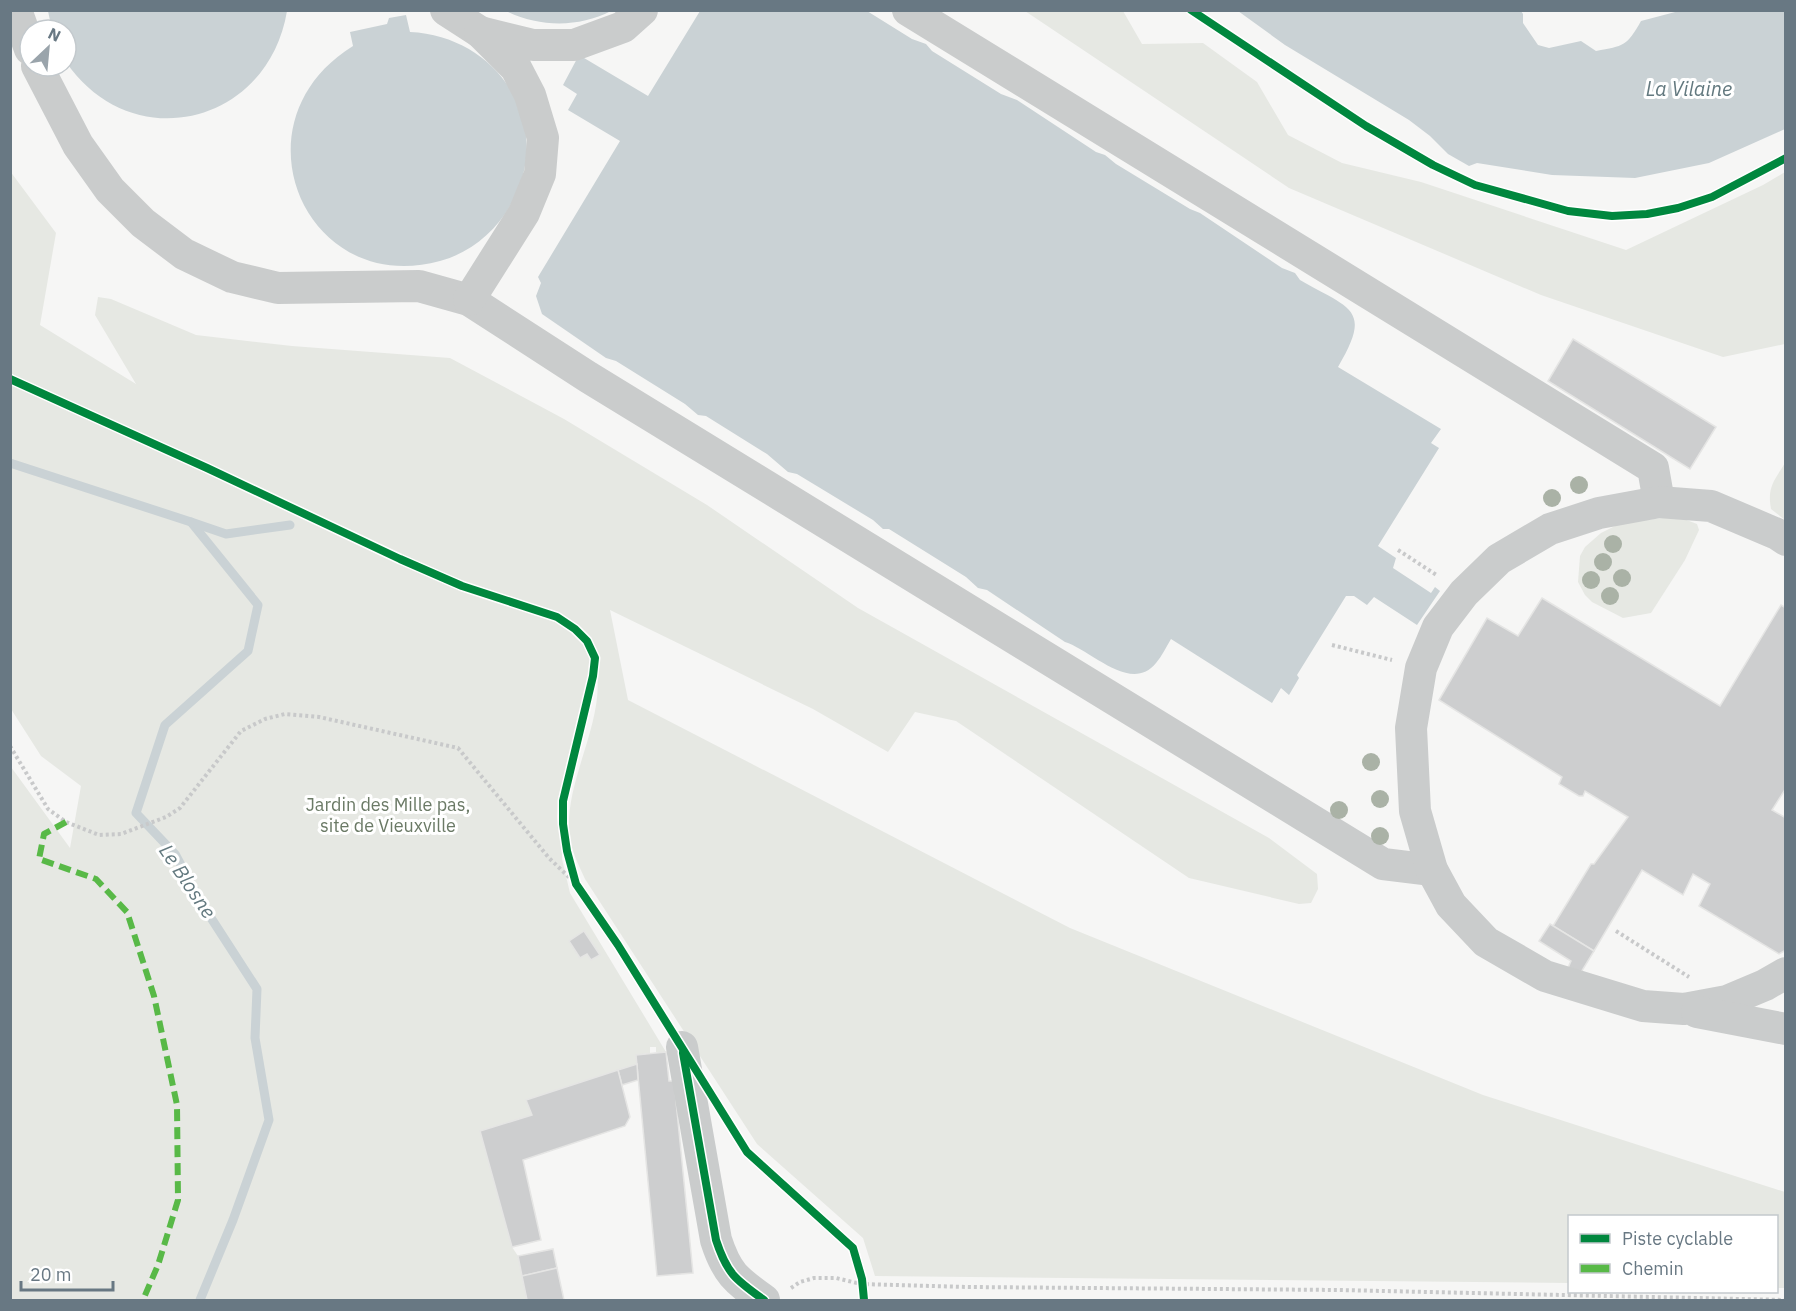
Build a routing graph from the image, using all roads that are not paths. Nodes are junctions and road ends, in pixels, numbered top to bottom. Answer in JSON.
{"nodes":[{"id":1,"x":446,"y":10,"type":"edge"},
{"id":2,"x":642,"y":10,"type":"edge"},
{"id":3,"x":908,"y":10,"type":"edge"},
{"id":4,"x":480,"y":32,"type":"junction"},
{"id":5,"x":43,"y":78,"type":"edge"},
{"id":6,"x":469,"y":300,"type":"junction"},
{"id":7,"x":1659,"y":502,"type":"junction"},
{"id":8,"x":1785,"y":540,"type":"edge"},
{"id":9,"x":1432,"y":870,"type":"junction"},
{"id":10,"x":1785,"y":973,"type":"edge"},
{"id":11,"x":1684,"y":1009,"type":"junction"},
{"id":12,"x":1785,"y":1029,"type":"edge"},
{"id":13,"x":682,"y":1047,"type":"dead end"},
{"id":14,"x":775,"y":1296,"type":"edge"}],
"edges":[{"from":1,"to":4,"type":"street"},
{"from":2,"to":4,"type":"street"},
{"from":3,"to":7,"type":"street"},
{"from":4,"to":6,"type":"street"},
{"from":5,"to":6,"type":"street"},
{"from":6,"to":9,"type":"street"},
{"from":7,"to":8,"type":"street"},
{"from":7,"to":9,"type":"street"},
{"from":9,"to":11,"type":"street"},
{"from":10,"to":11,"type":"street"},
{"from":11,"to":12,"type":"street"},
{"from":13,"to":14,"type":"street"}]}
